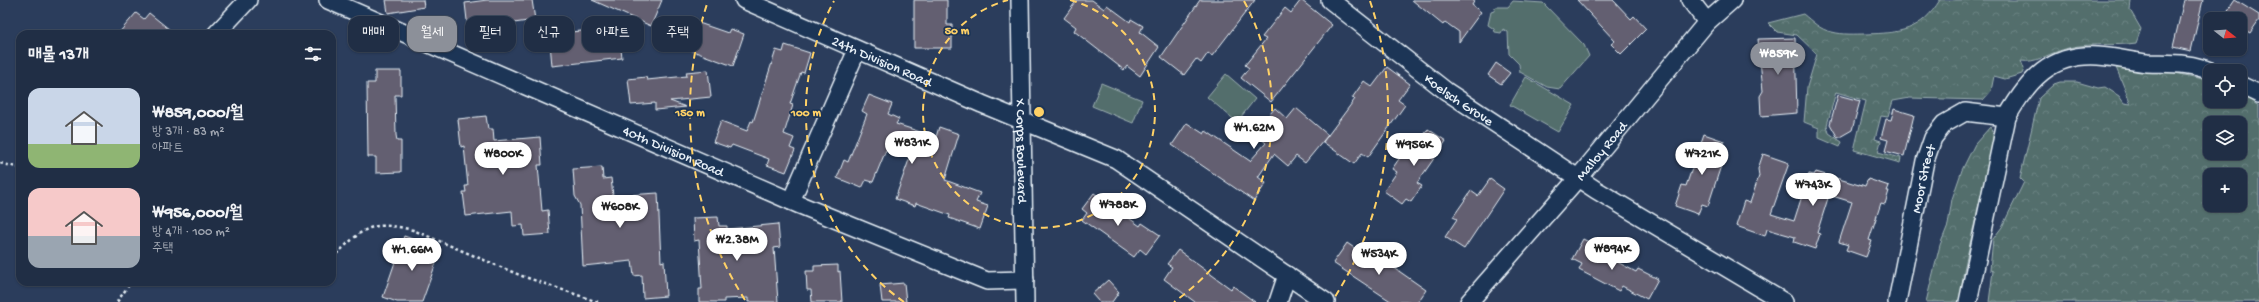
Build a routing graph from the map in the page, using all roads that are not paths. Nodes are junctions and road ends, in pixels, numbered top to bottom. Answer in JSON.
{"nodes":[{"id":1,"x":248,"y":0,"type":"edge"},
{"id":2,"x":328,"y":0,"type":"edge"},
{"id":3,"x":744,"y":0,"type":"edge"},
{"id":4,"x":1020,"y":0,"type":"edge"},
{"id":5,"x":1330,"y":0,"type":"edge"},
{"id":6,"x":1690,"y":0,"type":"edge"},
{"id":7,"x":1732,"y":0,"type":"edge"},
{"id":8,"x":1707,"y":22,"type":"junction"},
{"id":9,"x":220,"y":30,"type":"edge"},
{"id":10,"x":857,"y":50,"type":"junction"},
{"id":11,"x":2203,"y":68,"type":"edge"},
{"id":12,"x":2247,"y":88,"type":"edge"},
{"id":13,"x":2259,"y":94,"type":"edge"},
{"id":14,"x":2007,"y":117,"type":"junction"},
{"id":15,"x":1021,"y":118,"type":"junction"},
{"id":16,"x":1578,"y":178,"type":"junction"},
{"id":17,"x":791,"y":201,"type":"junction"},
{"id":18,"x":1287,"y":275,"type":"junction"},
{"id":19,"x":1025,"y":280,"type":"junction"},
{"id":20,"x":1025,"y":302,"type":"edge"},
{"id":21,"x":1278,"y":302,"type":"edge"},
{"id":22,"x":1326,"y":302,"type":"edge"},
{"id":23,"x":1469,"y":302,"type":"edge"},
{"id":24,"x":1784,"y":302,"type":"edge"},
{"id":25,"x":1897,"y":302,"type":"edge"},
{"id":26,"x":1968,"y":302,"type":"edge"}],
"edges":[{"from":1,"to":9,"type":"street"},
{"from":2,"to":17,"type":"street","name":"40th Division Road"},
{"from":3,"to":10,"type":"street","name":"24th Division Road"},
{"from":4,"to":15,"type":"street","name":"X Corps Boulevard"},
{"from":5,"to":16,"type":"street","name":"Koelsch Grove"},
{"from":6,"to":8,"type":"street"},
{"from":7,"to":8,"type":"street","name":"Malloy Road"},
{"from":8,"to":16,"type":"street","name":"Malloy Road"},
{"from":10,"to":15,"type":"street","name":"24th Division Road"},
{"from":10,"to":17,"type":"street"},
{"from":11,"to":14,"type":"street"},
{"from":12,"to":13,"type":"street"},
{"from":14,"to":25,"type":"street","name":"Moor Street"},
{"from":14,"to":26,"type":"street"},
{"from":15,"to":18,"type":"street","name":"24th Division Road"},
{"from":15,"to":19,"type":"street","name":"X Corps Boulevard"},
{"from":16,"to":23,"type":"street","name":"Malloy Road"},
{"from":16,"to":24,"type":"street","name":"Koelsch Grove"},
{"from":17,"to":19,"type":"street","name":"40th Division Road"},
{"from":18,"to":21,"type":"street"},
{"from":18,"to":22,"type":"street","name":"24th Division Road"},
{"from":19,"to":20,"type":"street","name":"X Corps Boulevard"}]}
